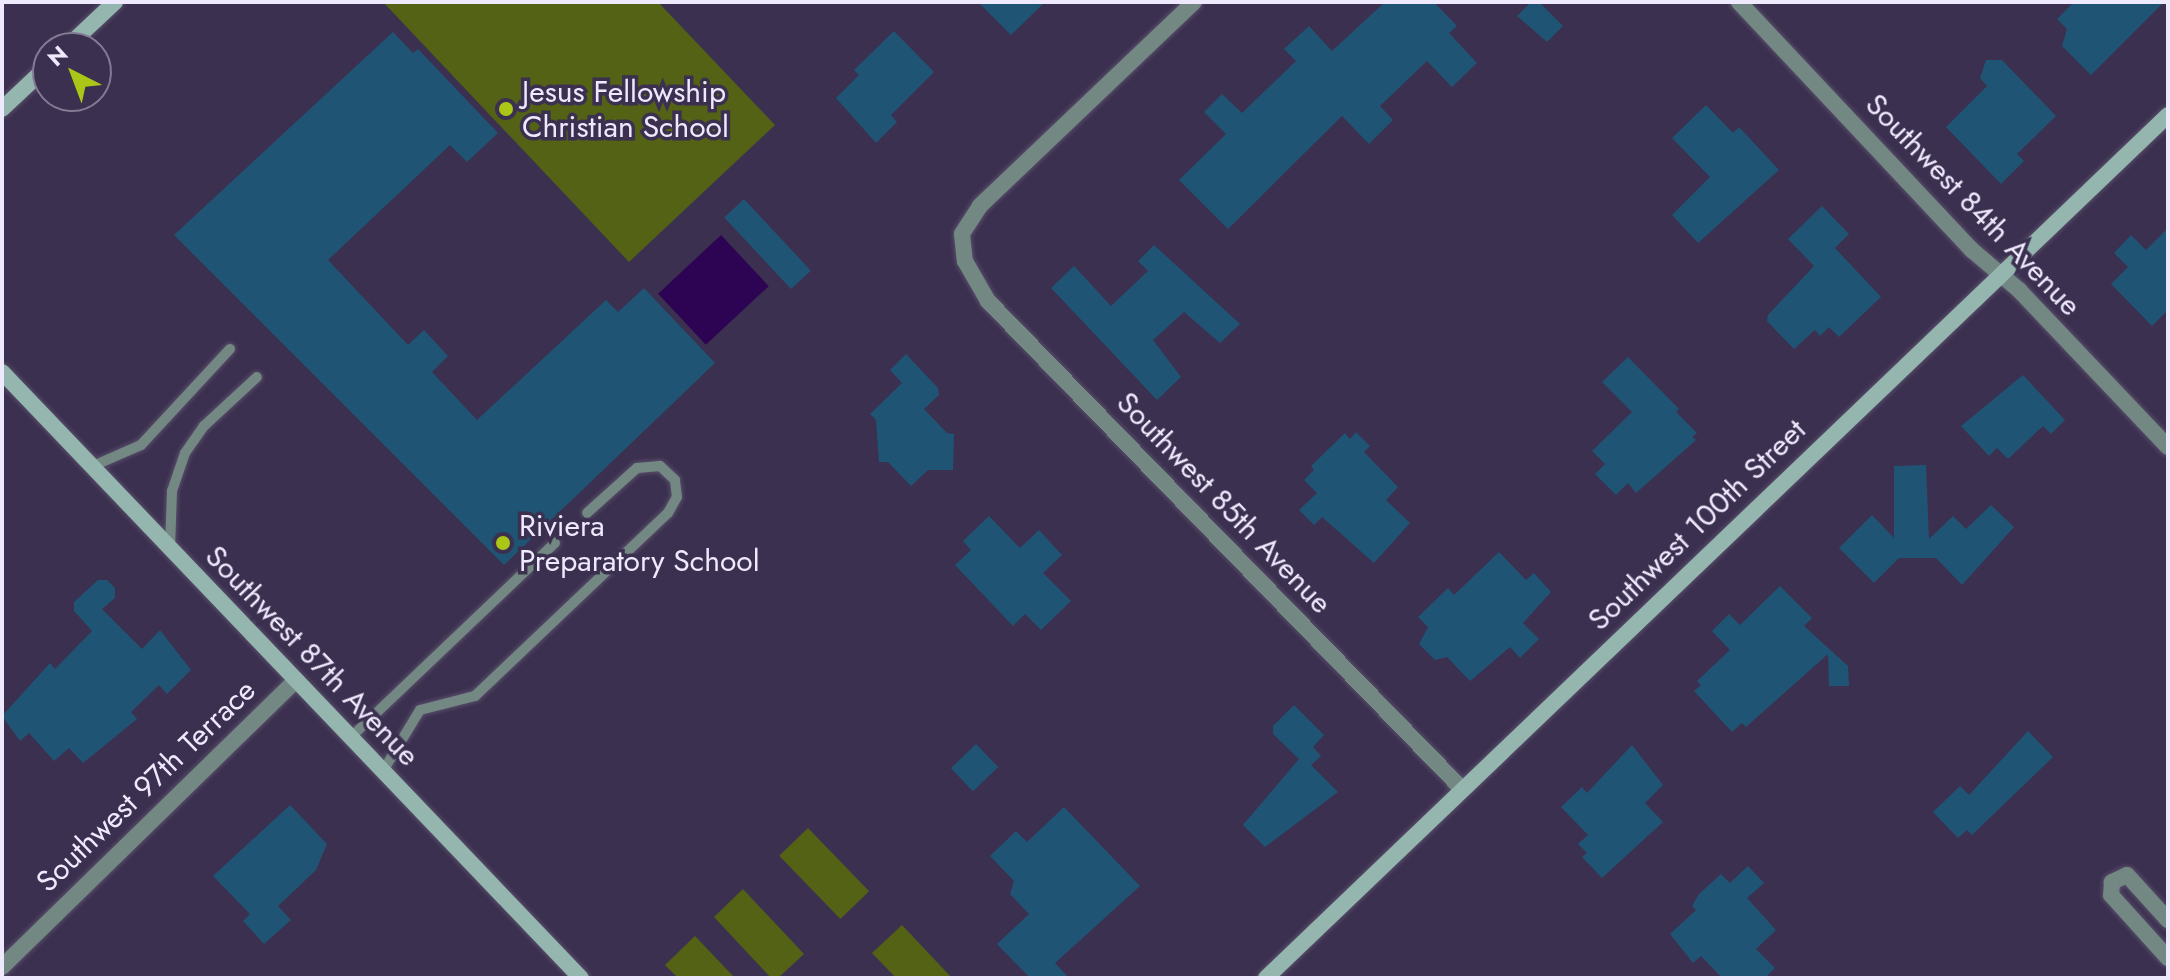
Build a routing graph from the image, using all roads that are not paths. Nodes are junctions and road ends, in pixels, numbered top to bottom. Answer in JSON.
{"nodes":[{"id":1,"x":115,"y":2,"type":"edge"},
{"id":2,"x":1194,"y":2,"type":"edge"},
{"id":3,"x":1739,"y":2,"type":"edge"},
{"id":4,"x":83,"y":32,"type":"edge"},
{"id":5,"x":32,"y":81,"type":"edge"},
{"id":6,"x":2,"y":109,"type":"edge"},
{"id":7,"x":2168,"y":115,"type":"edge"},
{"id":8,"x":1999,"y":274,"type":"junction"},
{"id":9,"x":230,"y":349,"type":"dead end"},
{"id":10,"x":2,"y":372,"type":"edge"},
{"id":11,"x":257,"y":377,"type":"dead end"},
{"id":12,"x":2168,"y":447,"type":"edge"},
{"id":13,"x":93,"y":466,"type":"junction"},
{"id":14,"x":587,"y":513,"type":"dead end"},
{"id":15,"x":555,"y":543,"type":"dead end"},
{"id":16,"x":170,"y":548,"type":"junction"},
{"id":17,"x":296,"y":680,"type":"junction"},
{"id":18,"x":350,"y":738,"type":"junction"},
{"id":19,"x":383,"y":771,"type":"junction"},
{"id":20,"x":1462,"y":789,"type":"junction"},
{"id":21,"x":2168,"y":920,"type":"edge"},
{"id":22,"x":2168,"y":958,"type":"edge"},
{"id":23,"x":2,"y":967,"type":"edge"},
{"id":24,"x":581,"y":978,"type":"edge"},
{"id":25,"x":1266,"y":978,"type":"edge"}],
"edges":[{"from":1,"to":4,"type":"street"},
{"from":2,"to":20,"type":"street","name":"Southwest 85th Avenue"},
{"from":3,"to":8,"type":"street","name":"Southwest 84th Avenue"},
{"from":5,"to":6,"type":"street"},
{"from":7,"to":8,"type":"street","name":"Southwest 100th Street"},
{"from":8,"to":12,"type":"street","name":"Southwest 84th Avenue"},
{"from":8,"to":20,"type":"street","name":"Southwest 100th Street"},
{"from":9,"to":13,"type":"lane"},
{"from":10,"to":13,"type":"street","name":"Southwest 87th Avenue"},
{"from":11,"to":16,"type":"lane"},
{"from":13,"to":16,"type":"street","name":"Southwest 87th Avenue"},
{"from":14,"to":19,"type":"lane"},
{"from":15,"to":18,"type":"lane"},
{"from":16,"to":17,"type":"street","name":"Southwest 87th Avenue"},
{"from":17,"to":18,"type":"street","name":"Southwest 87th Avenue"},
{"from":17,"to":23,"type":"street","name":"Southwest 97th Terrace"},
{"from":18,"to":19,"type":"street","name":"Southwest 87th Avenue"},
{"from":19,"to":24,"type":"street","name":"Southwest 87th Avenue"},
{"from":20,"to":25,"type":"street","name":"Southwest 100th Street"},
{"from":21,"to":22,"type":"street"}]}
